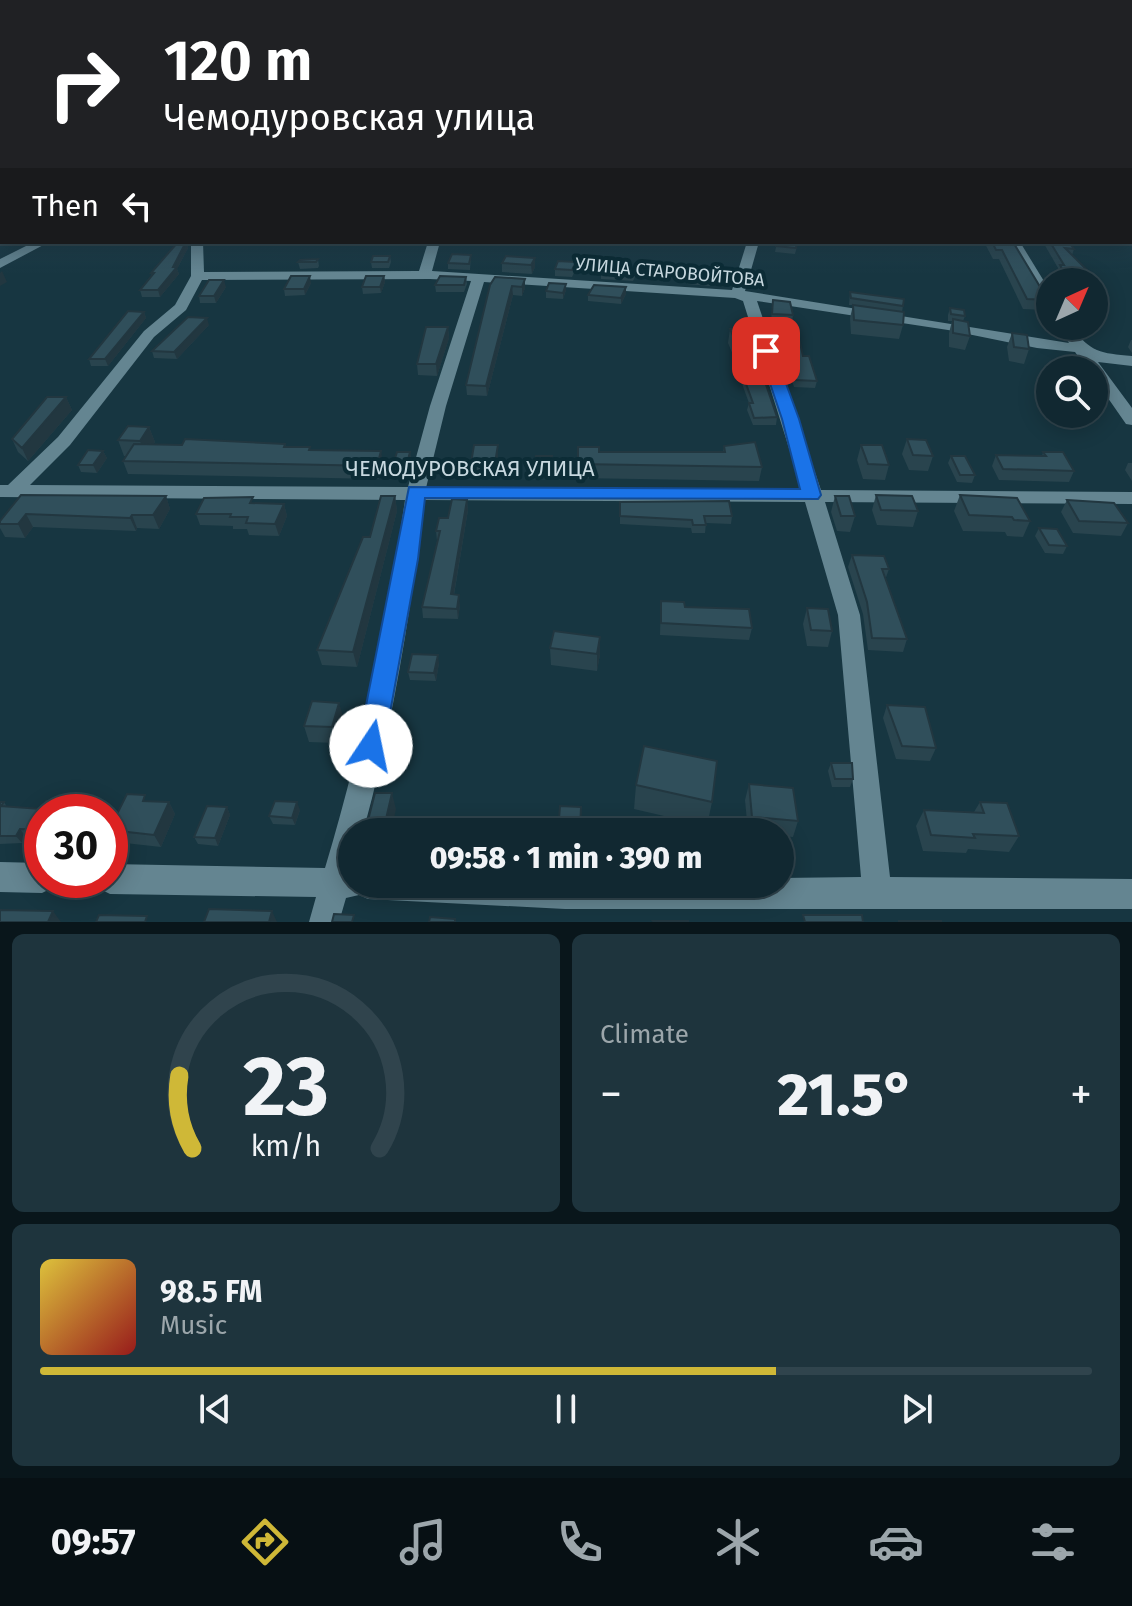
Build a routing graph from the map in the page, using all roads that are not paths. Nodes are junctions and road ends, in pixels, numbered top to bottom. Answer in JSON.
{"nodes":[{"id":1,"x":39,"y":244,"type":"edge"},
{"id":2,"x":197,"y":244,"type":"edge"},
{"id":3,"x":433,"y":244,"type":"edge"},
{"id":4,"x":752,"y":244,"type":"edge"},
{"id":5,"x":1015,"y":244,"type":"edge"},
{"id":6,"x":0,"y":264,"type":"edge"},
{"id":7,"x":424,"y":275,"type":"junction"},
{"id":8,"x":198,"y":276,"type":"junction"},
{"id":9,"x":479,"y":277,"type":"junction"},
{"id":10,"x":1036,"y":279,"type":"edge"},
{"id":11,"x":737,"y":294,"type":"junction"},
{"id":12,"x":1073,"y":340,"type":"edge"},
{"id":13,"x":1078,"y":348,"type":"junction"},
{"id":14,"x":1132,"y":361,"type":"edge"},
{"id":15,"x":1132,"y":420,"type":"edge"},
{"id":16,"x":6,"y":491,"type":"edge"},
{"id":17,"x":416,"y":492,"type":"junction"},
{"id":18,"x":811,"y":495,"type":"junction"},
{"id":19,"x":1132,"y":498,"type":"edge"},
{"id":20,"x":357,"y":818,"type":"edge"},
{"id":21,"x":0,"y":877,"type":"edge"},
{"id":22,"x":24,"y":878,"type":"edge"},
{"id":23,"x":128,"y":879,"type":"edge"},
{"id":24,"x":338,"y":883,"type":"edge"},
{"id":25,"x":877,"y":892,"type":"junction"},
{"id":26,"x":794,"y":893,"type":"edge"},
{"id":27,"x":1132,"y":894,"type":"edge"},
{"id":28,"x":338,"y":895,"type":"edge"},
{"id":29,"x":324,"y":922,"type":"edge"}],
"edges":[{"from":1,"to":6,"type":"street"},
{"from":2,"to":8,"type":"street"},
{"from":3,"to":7,"type":"street"},
{"from":4,"to":11,"type":"street"},
{"from":5,"to":10,"type":"street"},
{"from":7,"to":8,"type":"street","name":"УЛИЦА СТАРОВОЙТОВА"},
{"from":7,"to":9,"type":"street","name":"УЛИЦА СТАРОВОЙТОВА"},
{"from":8,"to":16,"type":"street"},
{"from":9,"to":11,"type":"street","name":"УЛИЦА СТАРОВОЙТОВА"},
{"from":9,"to":17,"type":"street"},
{"from":11,"to":13,"type":"street","name":"УЛИЦА СТАРОВОЙТОВА"},
{"from":11,"to":18,"type":"street"},
{"from":12,"to":13,"type":"street"},
{"from":13,"to":14,"type":"street","name":"УЛИЦА СТАРОВОЙТОВА"},
{"from":13,"to":15,"type":"street"},
{"from":16,"to":17,"type":"street","name":"ЧЕМОДУРОВСКАЯ УЛИЦА"},
{"from":17,"to":18,"type":"street","name":"ЧЕМОДУРОВСКАЯ УЛИЦА"},
{"from":17,"to":20,"type":"street"},
{"from":18,"to":19,"type":"street","name":"ЧЕМОДУРОВСКАЯ УЛИЦА"},
{"from":18,"to":25,"type":"street"},
{"from":21,"to":22,"type":"street"},
{"from":23,"to":24,"type":"street"},
{"from":25,"to":26,"type":"street"},
{"from":25,"to":27,"type":"street"},
{"from":28,"to":29,"type":"street"}]}
